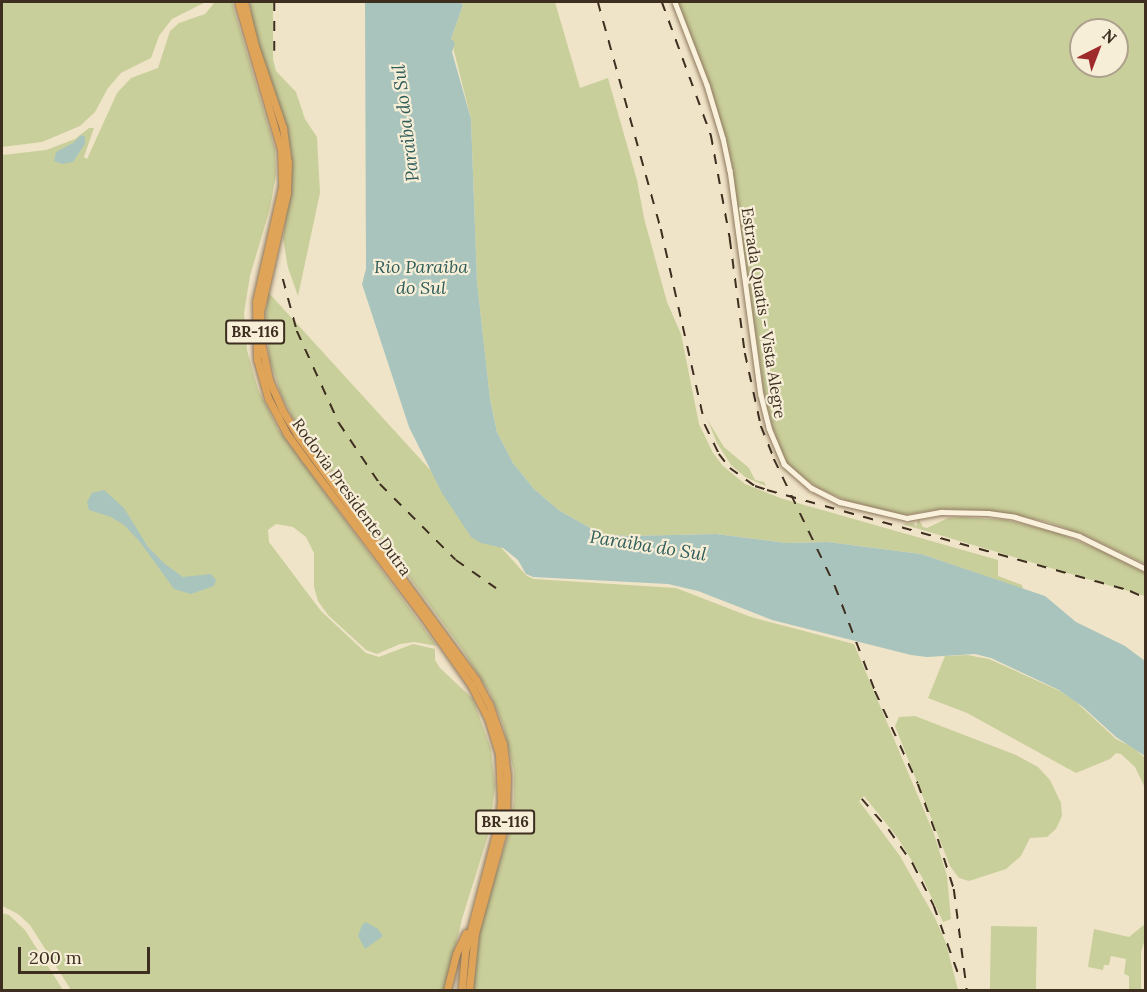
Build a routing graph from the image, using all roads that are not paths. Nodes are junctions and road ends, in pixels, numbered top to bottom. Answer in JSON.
{"nodes":[{"id":1,"x":238,"y":2,"type":"edge"},
{"id":2,"x":244,"y":2,"type":"edge"},
{"id":3,"x":675,"y":2,"type":"edge"},
{"id":4,"x":1146,"y":568,"type":"edge"},
{"id":5,"x":428,"y":617,"type":"junction"},
{"id":6,"x":460,"y":662,"type":"junction"},
{"id":7,"x":473,"y":917,"type":"junction"},
{"id":8,"x":447,"y":990,"type":"edge"},
{"id":9,"x":462,"y":990,"type":"edge"},
{"id":10,"x":468,"y":990,"type":"edge"}],
"edges":[{"from":1,"to":5,"type":"highway","name":"Rodovia Presidente Dutra","number":"BR-116"},
{"from":2,"to":5,"type":"highway","name":"Rodovia Presidente Dutra","number":"BR-116"},
{"from":3,"to":4,"type":"street","name":"Estrada Quatis - Vista Alegre"},
{"from":5,"to":6,"type":"highway","name":"Rodovia Presidente Dutra","number":"BR-116"},
{"from":6,"to":7,"type":"highway","name":"Rodovia Presidente Dutra","number":"BR-116"},
{"from":6,"to":10,"type":"highway","name":"Rodovia Presidente Dutra","number":"BR-116"},
{"from":7,"to":8,"type":"highway"},
{"from":7,"to":9,"type":"highway","name":"Rodovia Presidente Dutra","number":"BR-116"}]}
